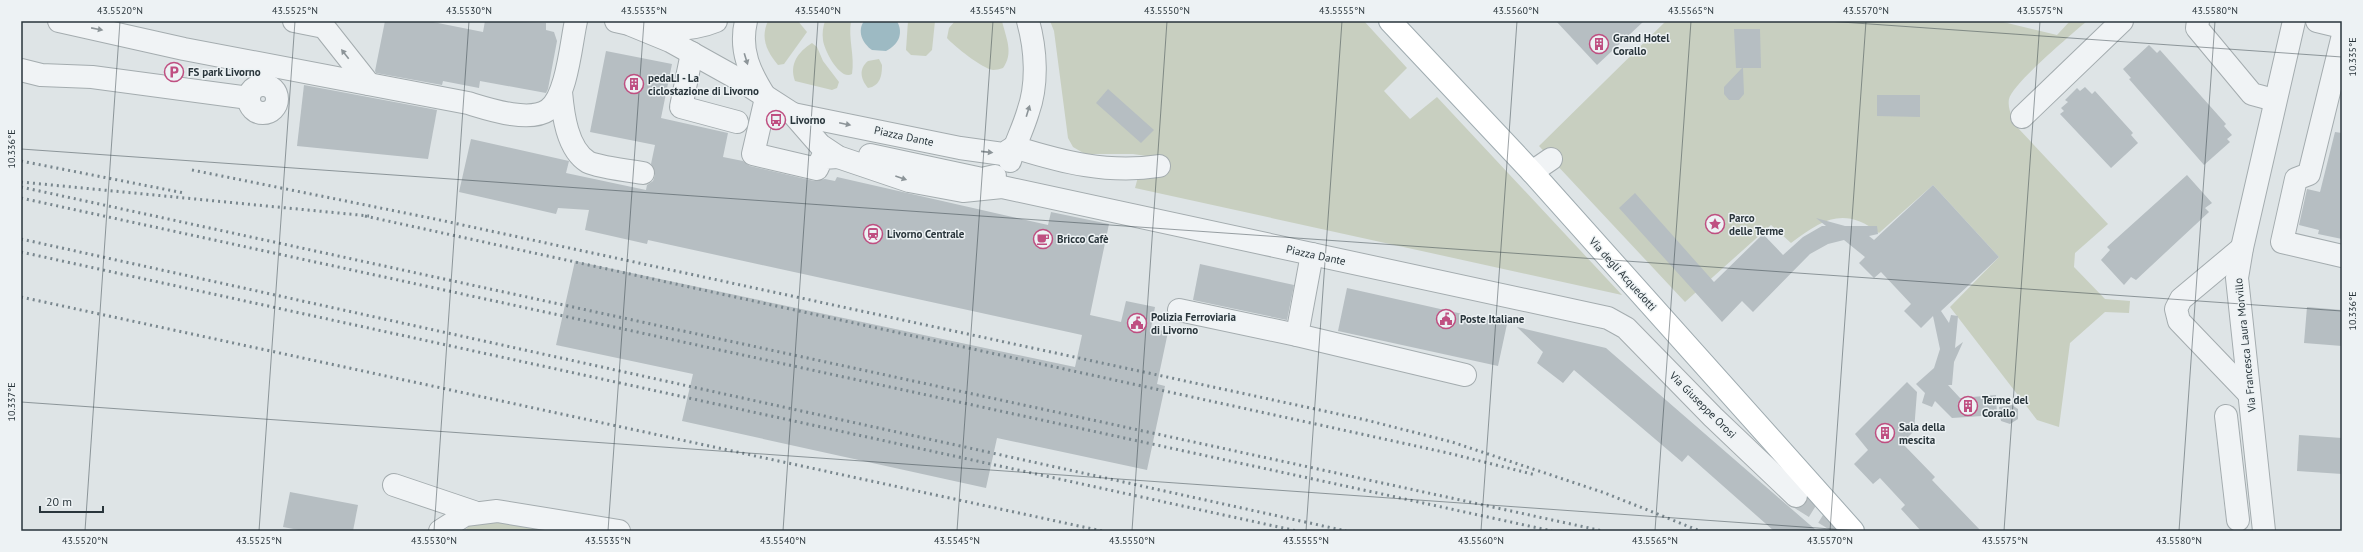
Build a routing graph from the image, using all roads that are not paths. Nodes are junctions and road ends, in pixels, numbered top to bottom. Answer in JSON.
{"nodes":[{"id":1,"x":59,"y":21,"type":"edge"},
{"id":2,"x":294,"y":21,"type":"edge"},
{"id":3,"x":576,"y":21,"type":"edge"},
{"id":4,"x":716,"y":21,"type":"edge"},
{"id":5,"x":746,"y":21,"type":"edge"},
{"id":6,"x":1028,"y":21,"type":"edge"},
{"id":7,"x":1391,"y":21,"type":"edge"},
{"id":8,"x":2122,"y":21,"type":"edge"},
{"id":9,"x":2188,"y":21,"type":"edge"},
{"id":10,"x":2294,"y":21,"type":"edge"},
{"id":11,"x":2317,"y":21,"type":"edge"},
{"id":12,"x":623,"y":23,"type":"edge"},
{"id":13,"x":2342,"y":27,"type":"edge"},
{"id":14,"x":144,"y":30,"type":"edge"},
{"id":15,"x":2342,"y":39,"type":"edge"},
{"id":16,"x":692,"y":52,"type":"junction"},
{"id":17,"x":21,"y":70,"type":"edge"},
{"id":18,"x":369,"y":84,"type":"junction"},
{"id":19,"x":561,"y":92,"type":"junction"},
{"id":20,"x":249,"y":98,"type":"dead end"},
{"id":21,"x":766,"y":98,"type":"junction"},
{"id":22,"x":2274,"y":100,"type":"junction"},
{"id":23,"x":793,"y":114,"type":"junction"},
{"id":24,"x":2022,"y":117,"type":"dead end"},
{"id":25,"x":737,"y":122,"type":"dead end"},
{"id":26,"x":820,"y":145,"type":"junction"},
{"id":27,"x":838,"y":157,"type":"junction"},
{"id":28,"x":1551,"y":159,"type":"dead end"},
{"id":29,"x":1159,"y":166,"type":"dead end"},
{"id":30,"x":1008,"y":167,"type":"junction"},
{"id":31,"x":1532,"y":172,"type":"junction"},
{"id":32,"x":643,"y":174,"type":"dead end"},
{"id":33,"x":1024,"y":192,"type":"junction"},
{"id":34,"x":2242,"y":248,"type":"junction"},
{"id":35,"x":1312,"y":254,"type":"junction"},
{"id":36,"x":2342,"y":256,"type":"edge"},
{"id":37,"x":1179,"y":310,"type":"dead end"},
{"id":38,"x":1608,"y":318,"type":"joint"},
{"id":39,"x":1297,"y":335,"type":"junction"},
{"id":40,"x":1465,"y":375,"type":"dead end"},
{"id":41,"x":2249,"y":394,"type":"junction"},
{"id":42,"x":2226,"y":416,"type":"dead end"},
{"id":43,"x":2257,"y":465,"type":"junction"},
{"id":44,"x":2232,"y":467,"type":"junction"},
{"id":45,"x":394,"y":485,"type":"dead end"},
{"id":46,"x":1796,"y":496,"type":"tunnel mouth"},
{"id":47,"x":474,"y":512,"type":"junction"},
{"id":48,"x":572,"y":527,"type":"edge"},
{"id":49,"x":2255,"y":528,"type":"edge"},
{"id":50,"x":611,"y":530,"type":"edge"},
{"id":51,"x":440,"y":531,"type":"edge"},
{"id":52,"x":1853,"y":531,"type":"edge"}],
"edges":[{"from":1,"to":14,"type":"street","one_way":true},
{"from":18,"to":2,"type":"street","one_way":true},
{"from":3,"to":19,"type":"street"},
{"from":4,"to":12,"type":"street","name":"Piazza Dante"},
{"from":5,"to":21,"type":"street","name":"Piazza Dante","one_way":true},
{"from":30,"to":6,"type":"street","one_way":true},
{"from":7,"to":31,"type":"main road","name":"Via degli Acquedotti"},
{"from":8,"to":24,"type":"street"},
{"from":9,"to":22,"type":"street"},
{"from":10,"to":22,"type":"street","name":"Via Francesca Laura Morvillo"},
{"from":11,"to":13,"type":"street"},
{"from":12,"to":16,"type":"street","name":"Piazza Dante"},
{"from":14,"to":18,"type":"street"},
{"from":15,"to":36,"type":"street"},
{"from":16,"to":21,"type":"street","name":"Piazza Dante"},
{"from":16,"to":25,"type":"street"},
{"from":17,"to":20,"type":"street"},
{"from":18,"to":19,"type":"street"},
{"from":19,"to":32,"type":"street"},
{"from":21,"to":23,"type":"street","name":"Piazza Dante"},
{"from":21,"to":27,"type":"street"},
{"from":22,"to":34,"type":"street","name":"Via Francesca Laura Morvillo"},
{"from":23,"to":26,"type":"street","name":"Piazza Dante"},
{"from":23,"to":30,"type":"street","name":"Piazza Dante","one_way":true},
{"from":26,"to":27,"type":"street","name":"Piazza Dante"},
{"from":26,"to":30,"type":"street","name":"Piazza Dante"},
{"from":27,"to":30,"type":"street","name":"Piazza Dante","one_way":true},
{"from":28,"to":31,"type":"street"},
{"from":29,"to":30,"type":"street"},
{"from":30,"to":33,"type":"street","name":"Piazza Dante"},
{"from":30,"to":33,"type":"street"},
{"from":31,"to":52,"type":"main road","name":"Via degli Acquedotti"},
{"from":33,"to":35,"type":"street","name":"Piazza Dante"},
{"from":34,"to":41,"type":"street","name":"Via Francesca Laura Morvillo"},
{"from":34,"to":41,"type":"street"},
{"from":35,"to":38,"type":"street","name":"Piazza Dante"},
{"from":35,"to":39,"type":"street"},
{"from":37,"to":39,"type":"street"},
{"from":38,"to":46,"type":"street","name":"Via Giuseppe Orosi"},
{"from":39,"to":40,"type":"street"},
{"from":41,"to":43,"type":"street","name":"Via Francesca Laura Morvillo"},
{"from":42,"to":44,"type":"street"},
{"from":43,"to":44,"type":"street"},
{"from":43,"to":49,"type":"street","name":"Via Francesca Laura Morvillo"},
{"from":44,"to":49,"type":"street"},
{"from":45,"to":47,"type":"street"},
{"from":47,"to":48,"type":"street"},
{"from":47,"to":51,"type":"street"},
{"from":48,"to":50,"type":"street"}]}
